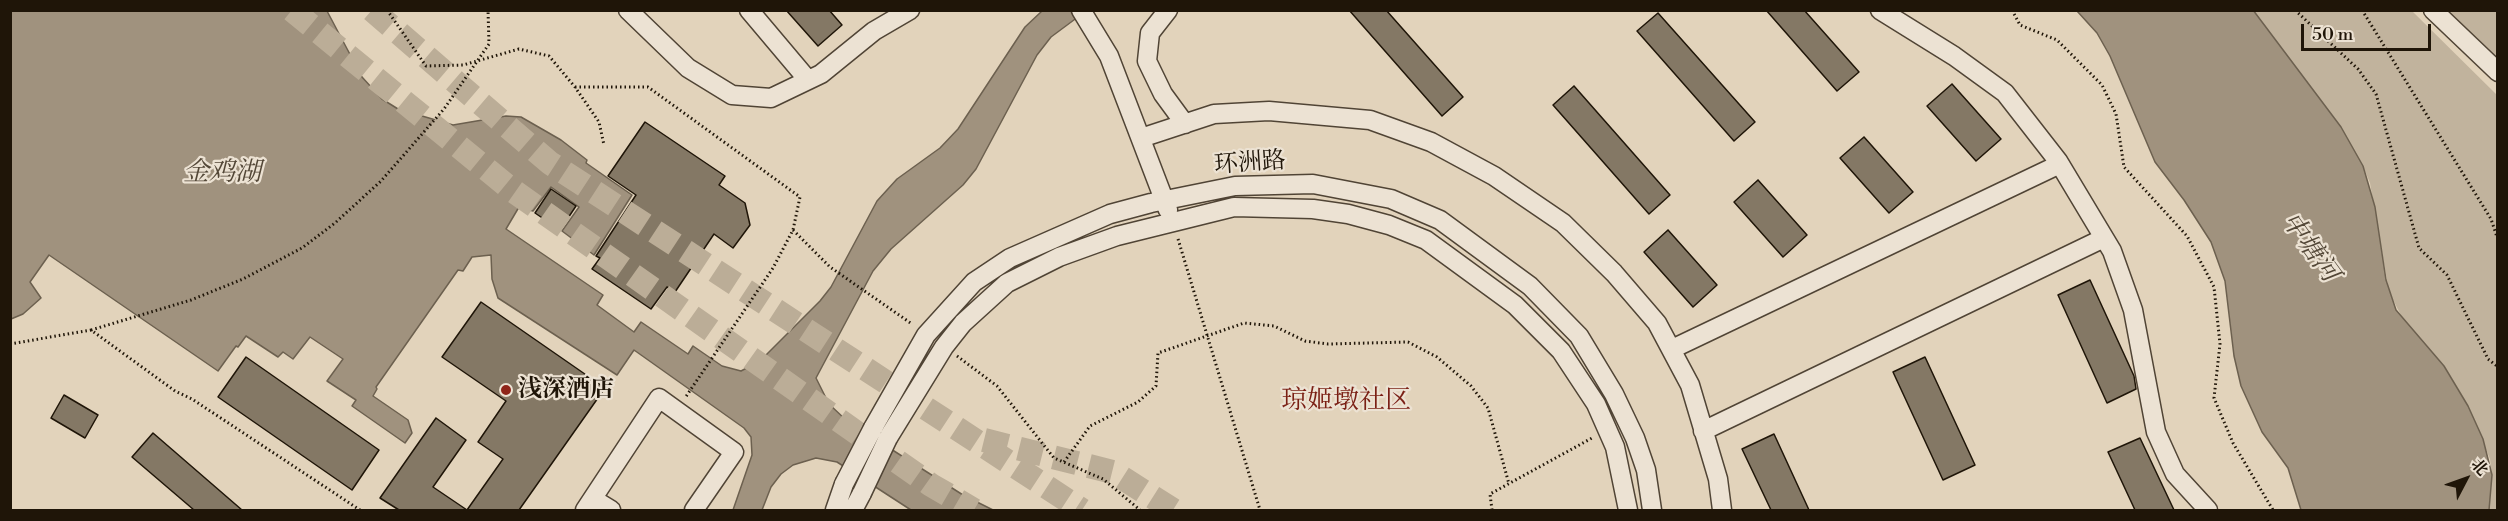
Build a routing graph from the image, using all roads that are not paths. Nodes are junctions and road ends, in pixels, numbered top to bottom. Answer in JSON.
{"nodes":[{"id":1,"x":628,"y":10,"type":"edge"},
{"id":2,"x":749,"y":10,"type":"edge"},
{"id":3,"x":910,"y":10,"type":"edge"},
{"id":4,"x":1081,"y":10,"type":"edge"},
{"id":5,"x":1168,"y":10,"type":"edge"},
{"id":6,"x":1880,"y":10,"type":"edge"},
{"id":7,"x":2433,"y":10,"type":"edge"},
{"id":8,"x":2498,"y":72,"type":"edge"},
{"id":9,"x":808,"y":80,"type":"junction"},
{"id":10,"x":1185,"y":124,"type":"junction"},
{"id":11,"x":1141,"y":138,"type":"junction"},
{"id":12,"x":2060,"y":164,"type":"junction"},
{"id":13,"x":1164,"y":200,"type":"junction"},
{"id":14,"x":1173,"y":223,"type":"junction"},
{"id":15,"x":2104,"y":238,"type":"junction"},
{"id":16,"x":1672,"y":349,"type":"junction"},
{"id":17,"x":1703,"y":431,"type":"junction"},
{"id":18,"x":881,"y":433,"type":"junction"},
{"id":19,"x":589,"y":505,"type":"edge"},
{"id":20,"x":611,"y":510,"type":"edge"},
{"id":21,"x":694,"y":510,"type":"edge"},
{"id":22,"x":835,"y":510,"type":"edge"},
{"id":23,"x":853,"y":510,"type":"edge"},
{"id":24,"x":1628,"y":510,"type":"edge"},
{"id":25,"x":1652,"y":510,"type":"edge"},
{"id":26,"x":1722,"y":510,"type":"edge"},
{"id":27,"x":2208,"y":510,"type":"edge"}],
"edges":[{"from":1,"to":9,"type":"street"},
{"from":2,"to":9,"type":"street"},
{"from":3,"to":9,"type":"street"},
{"from":4,"to":11,"type":"street"},
{"from":5,"to":10,"type":"street"},
{"from":6,"to":12,"type":"street"},
{"from":7,"to":8,"type":"street"},
{"from":10,"to":11,"type":"street"},
{"from":10,"to":16,"type":"street"},
{"from":11,"to":13,"type":"street"},
{"from":12,"to":15,"type":"street"},
{"from":12,"to":16,"type":"street"},
{"from":13,"to":14,"type":"street"},
{"from":13,"to":18,"type":"street","name":"环洲路"},
{"from":13,"to":25,"type":"street","name":"环洲路"},
{"from":14,"to":18,"type":"street","name":"环洲路"},
{"from":14,"to":24,"type":"street","name":"环洲路"},
{"from":15,"to":17,"type":"street"},
{"from":15,"to":27,"type":"street"},
{"from":16,"to":17,"type":"street"},
{"from":17,"to":26,"type":"street"},
{"from":18,"to":22,"type":"street","name":"环洲路","bridge":true},
{"from":18,"to":23,"type":"street","name":"环洲路","bridge":true},
{"from":19,"to":20,"type":"street"},
{"from":19,"to":21,"type":"street"}]}
